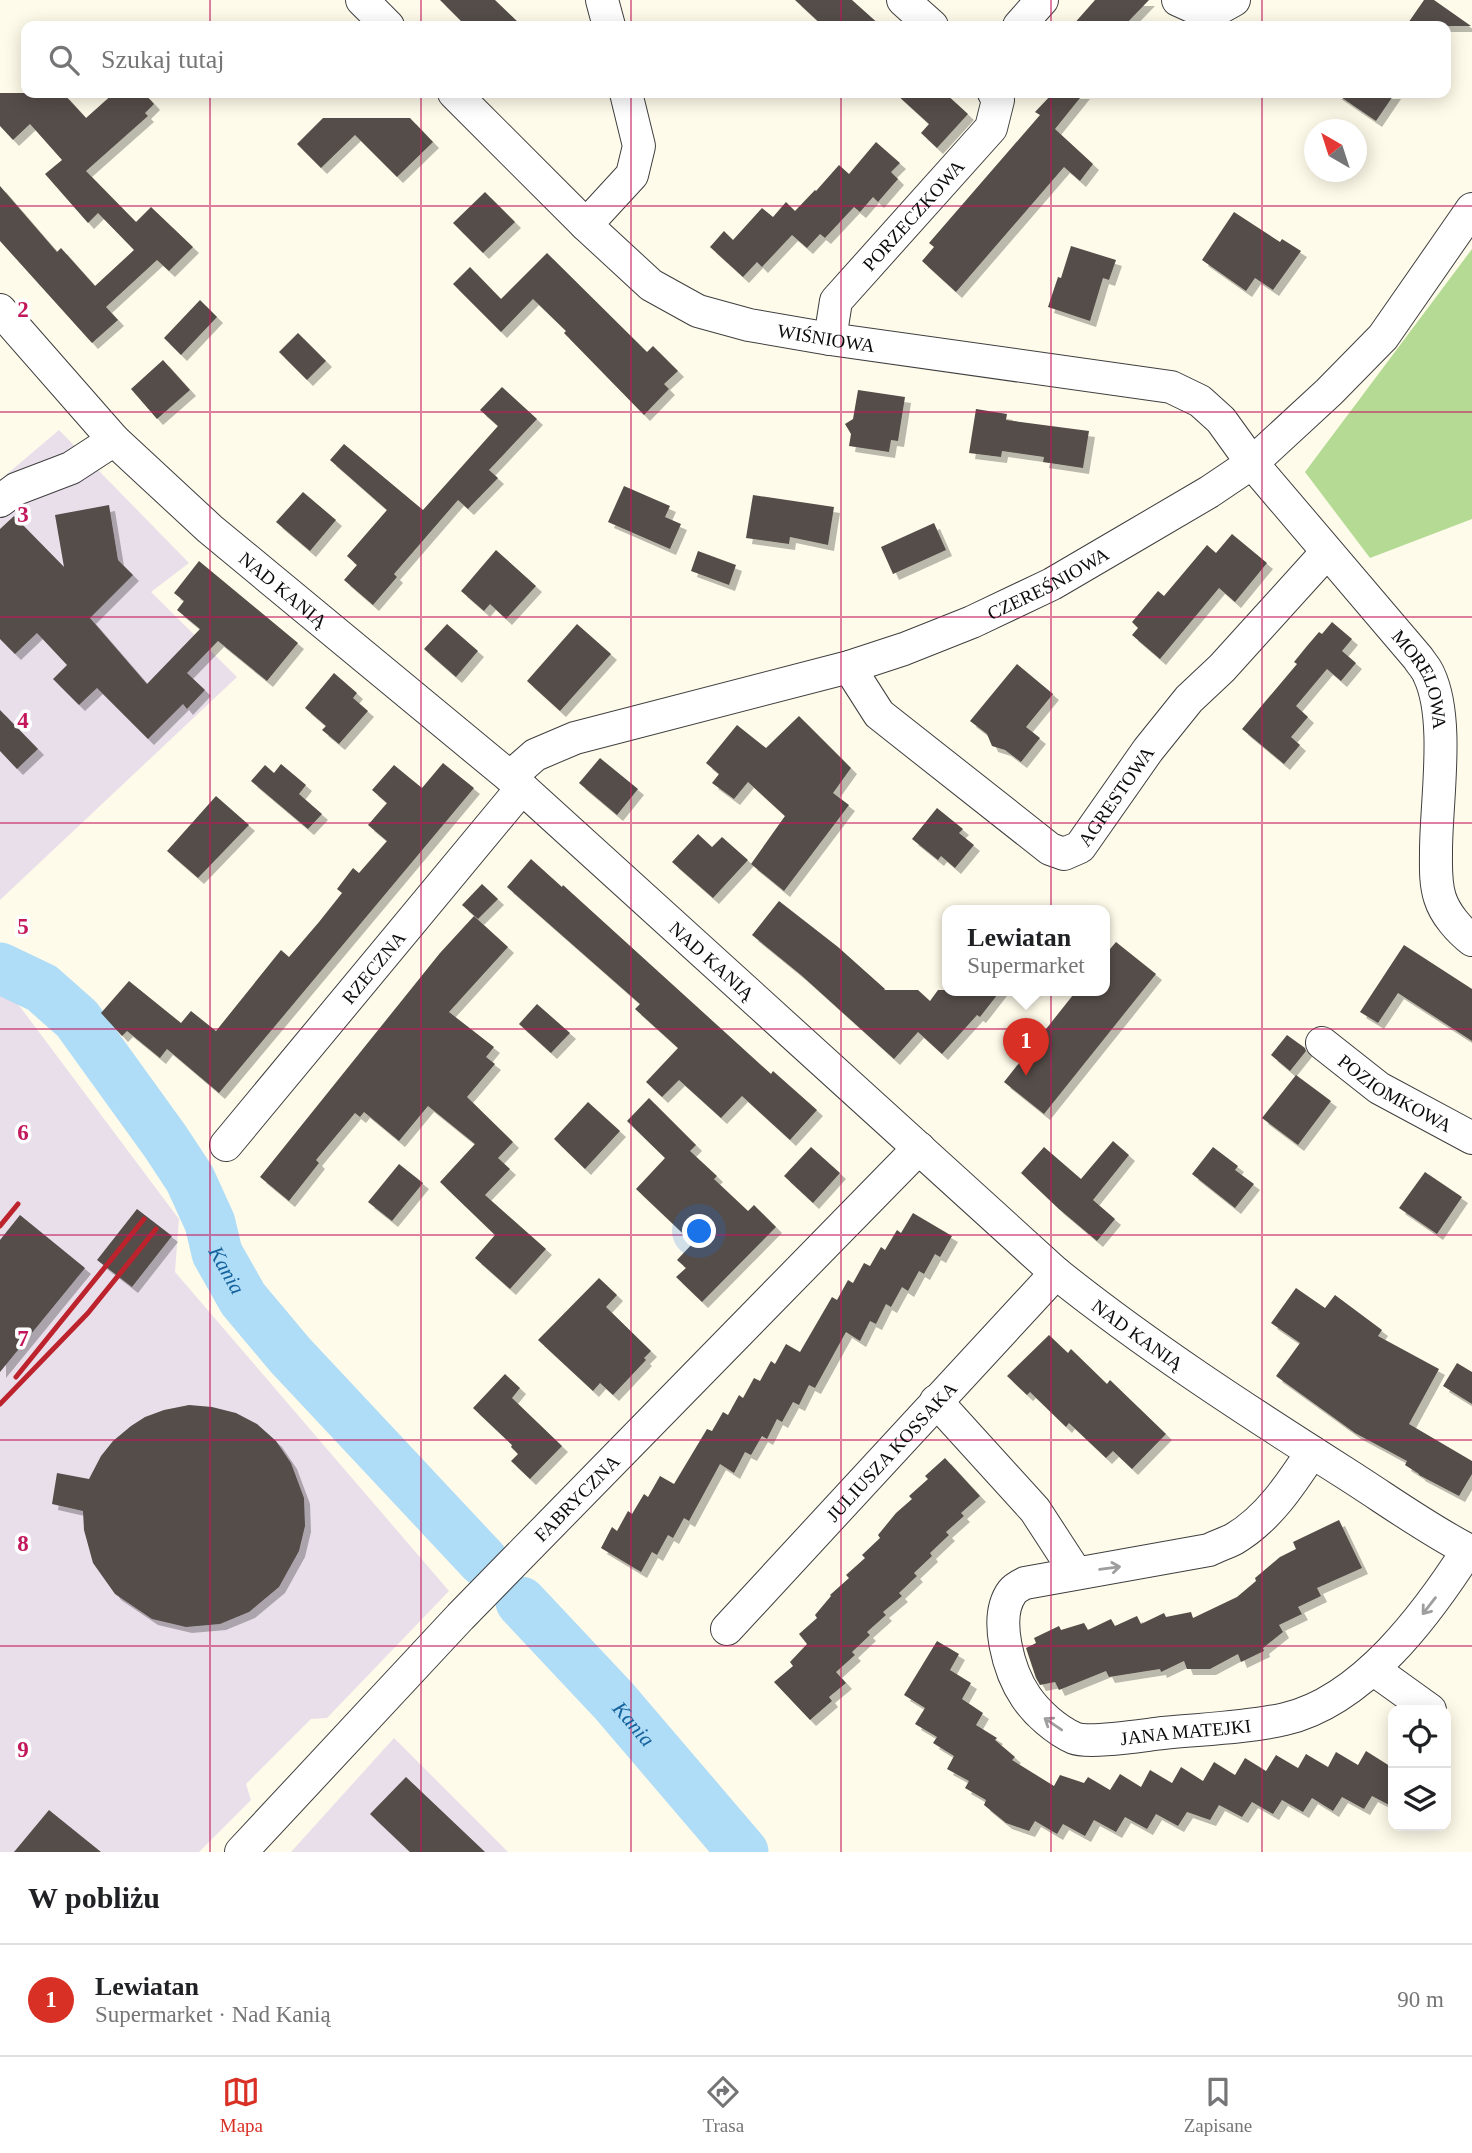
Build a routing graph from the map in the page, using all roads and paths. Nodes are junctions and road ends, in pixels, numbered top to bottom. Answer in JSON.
{"nodes":[{"id":1,"x":362,"y":0,"type":"edge"},
{"id":2,"x":602,"y":0,"type":"edge"},
{"id":3,"x":903,"y":0,"type":"edge"},
{"id":4,"x":1042,"y":0,"type":"edge"},
{"id":5,"x":1178,"y":0,"type":"edge"},
{"id":6,"x":1234,"y":0,"type":"edge"},
{"id":7,"x":383,"y":21,"type":"edge"},
{"id":8,"x":608,"y":21,"type":"edge"},
{"id":9,"x":926,"y":21,"type":"edge"},
{"id":10,"x":1023,"y":21,"type":"edge"},
{"id":11,"x":459,"y":98,"type":"edge"},
{"id":12,"x":627,"y":98,"type":"edge"},
{"id":13,"x":997,"y":98,"type":"edge"},
{"id":14,"x":1472,"y":209,"type":"edge"},
{"id":15,"x":586,"y":225,"type":"junction"},
{"id":16,"x":0,"y":310,"type":"edge"},
{"id":17,"x":830,"y":339,"type":"junction"},
{"id":18,"x":114,"y":440,"type":"junction"},
{"id":19,"x":1252,"y":463,"type":"junction"},
{"id":20,"x":0,"y":501,"type":"edge"},
{"id":21,"x":1327,"y":552,"type":"junction"},
{"id":22,"x":849,"y":667,"type":"junction"},
{"id":23,"x":516,"y":783,"type":"junction"},
{"id":24,"x":1472,"y":940,"type":"edge"},
{"id":25,"x":1322,"y":1043,"type":"dead end"},
{"id":26,"x":1472,"y":1138,"type":"edge"},
{"id":27,"x":226,"y":1145,"type":"dead end"},
{"id":28,"x":919,"y":1147,"type":"junction"},
{"id":29,"x":1056,"y":1273,"type":"junction"},
{"id":30,"x":936,"y":1401,"type":"junction"},
{"id":31,"x":1312,"y":1452,"type":"junction"},
{"id":32,"x":1470,"y":1551,"type":"edge"},
{"id":33,"x":1076,"y":1573,"type":"junction"},
{"id":34,"x":727,"y":1629,"type":"dead end"},
{"id":35,"x":1373,"y":1669,"type":"junction"},
{"id":36,"x":1423,"y":1705,"type":"edge"},
{"id":37,"x":241,"y":1852,"type":"edge"}],
"edges":[{"from":1,"to":7,"type":"street"},
{"from":2,"to":8,"type":"street"},
{"from":3,"to":9,"type":"street"},
{"from":4,"to":10,"type":"street"},
{"from":5,"to":6,"type":"street"},
{"from":11,"to":15,"type":"street","name":"WIŚNIOWA"},
{"from":12,"to":15,"type":"street"},
{"from":13,"to":17,"type":"street","name":"PORZECZKOWA"},
{"from":14,"to":19,"type":"street","name":"CZEREŚNIOWA"},
{"from":15,"to":17,"type":"street","name":"WIŚNIOWA"},
{"from":16,"to":18,"type":"street","name":"NAD KANIĄ"},
{"from":17,"to":19,"type":"street","name":"WIŚNIOWA"},
{"from":18,"to":20,"type":"street"},
{"from":18,"to":23,"type":"street","name":"NAD KANIĄ"},
{"from":19,"to":21,"type":"street","name":"MORELOWA"},
{"from":19,"to":22,"type":"street","name":"CZEREŚNIOWA"},
{"from":21,"to":22,"type":"street","name":"AGRESTOWA"},
{"from":21,"to":24,"type":"street","name":"MORELOWA"},
{"from":22,"to":23,"type":"street","name":"CZEREŚNIOWA"},
{"from":23,"to":27,"type":"street","name":"RZECZNA"},
{"from":23,"to":28,"type":"street","name":"NAD KANIĄ"},
{"from":25,"to":26,"type":"street","name":"POZIOMKOWA"},
{"from":28,"to":29,"type":"street","name":"NAD KANIĄ"},
{"from":28,"to":37,"type":"street","name":"FABRYCZNA"},
{"from":29,"to":30,"type":"street","name":"JULIUSZA KOSSAKA"},
{"from":29,"to":31,"type":"street","name":"NAD KANIĄ"},
{"from":30,"to":33,"type":"street"},
{"from":30,"to":34,"type":"street","name":"JULIUSZA KOSSAKA"},
{"from":31,"to":32,"type":"street","name":"NAD KANIĄ"},
{"from":33,"to":31,"type":"street","name":"JANA MATEJKI","one_way":true},
{"from":32,"to":35,"type":"street","name":"JANA MATEJKI","one_way":true},
{"from":35,"to":33,"type":"street","name":"JANA MATEJKI","one_way":true},
{"from":35,"to":36,"type":"street"}]}
